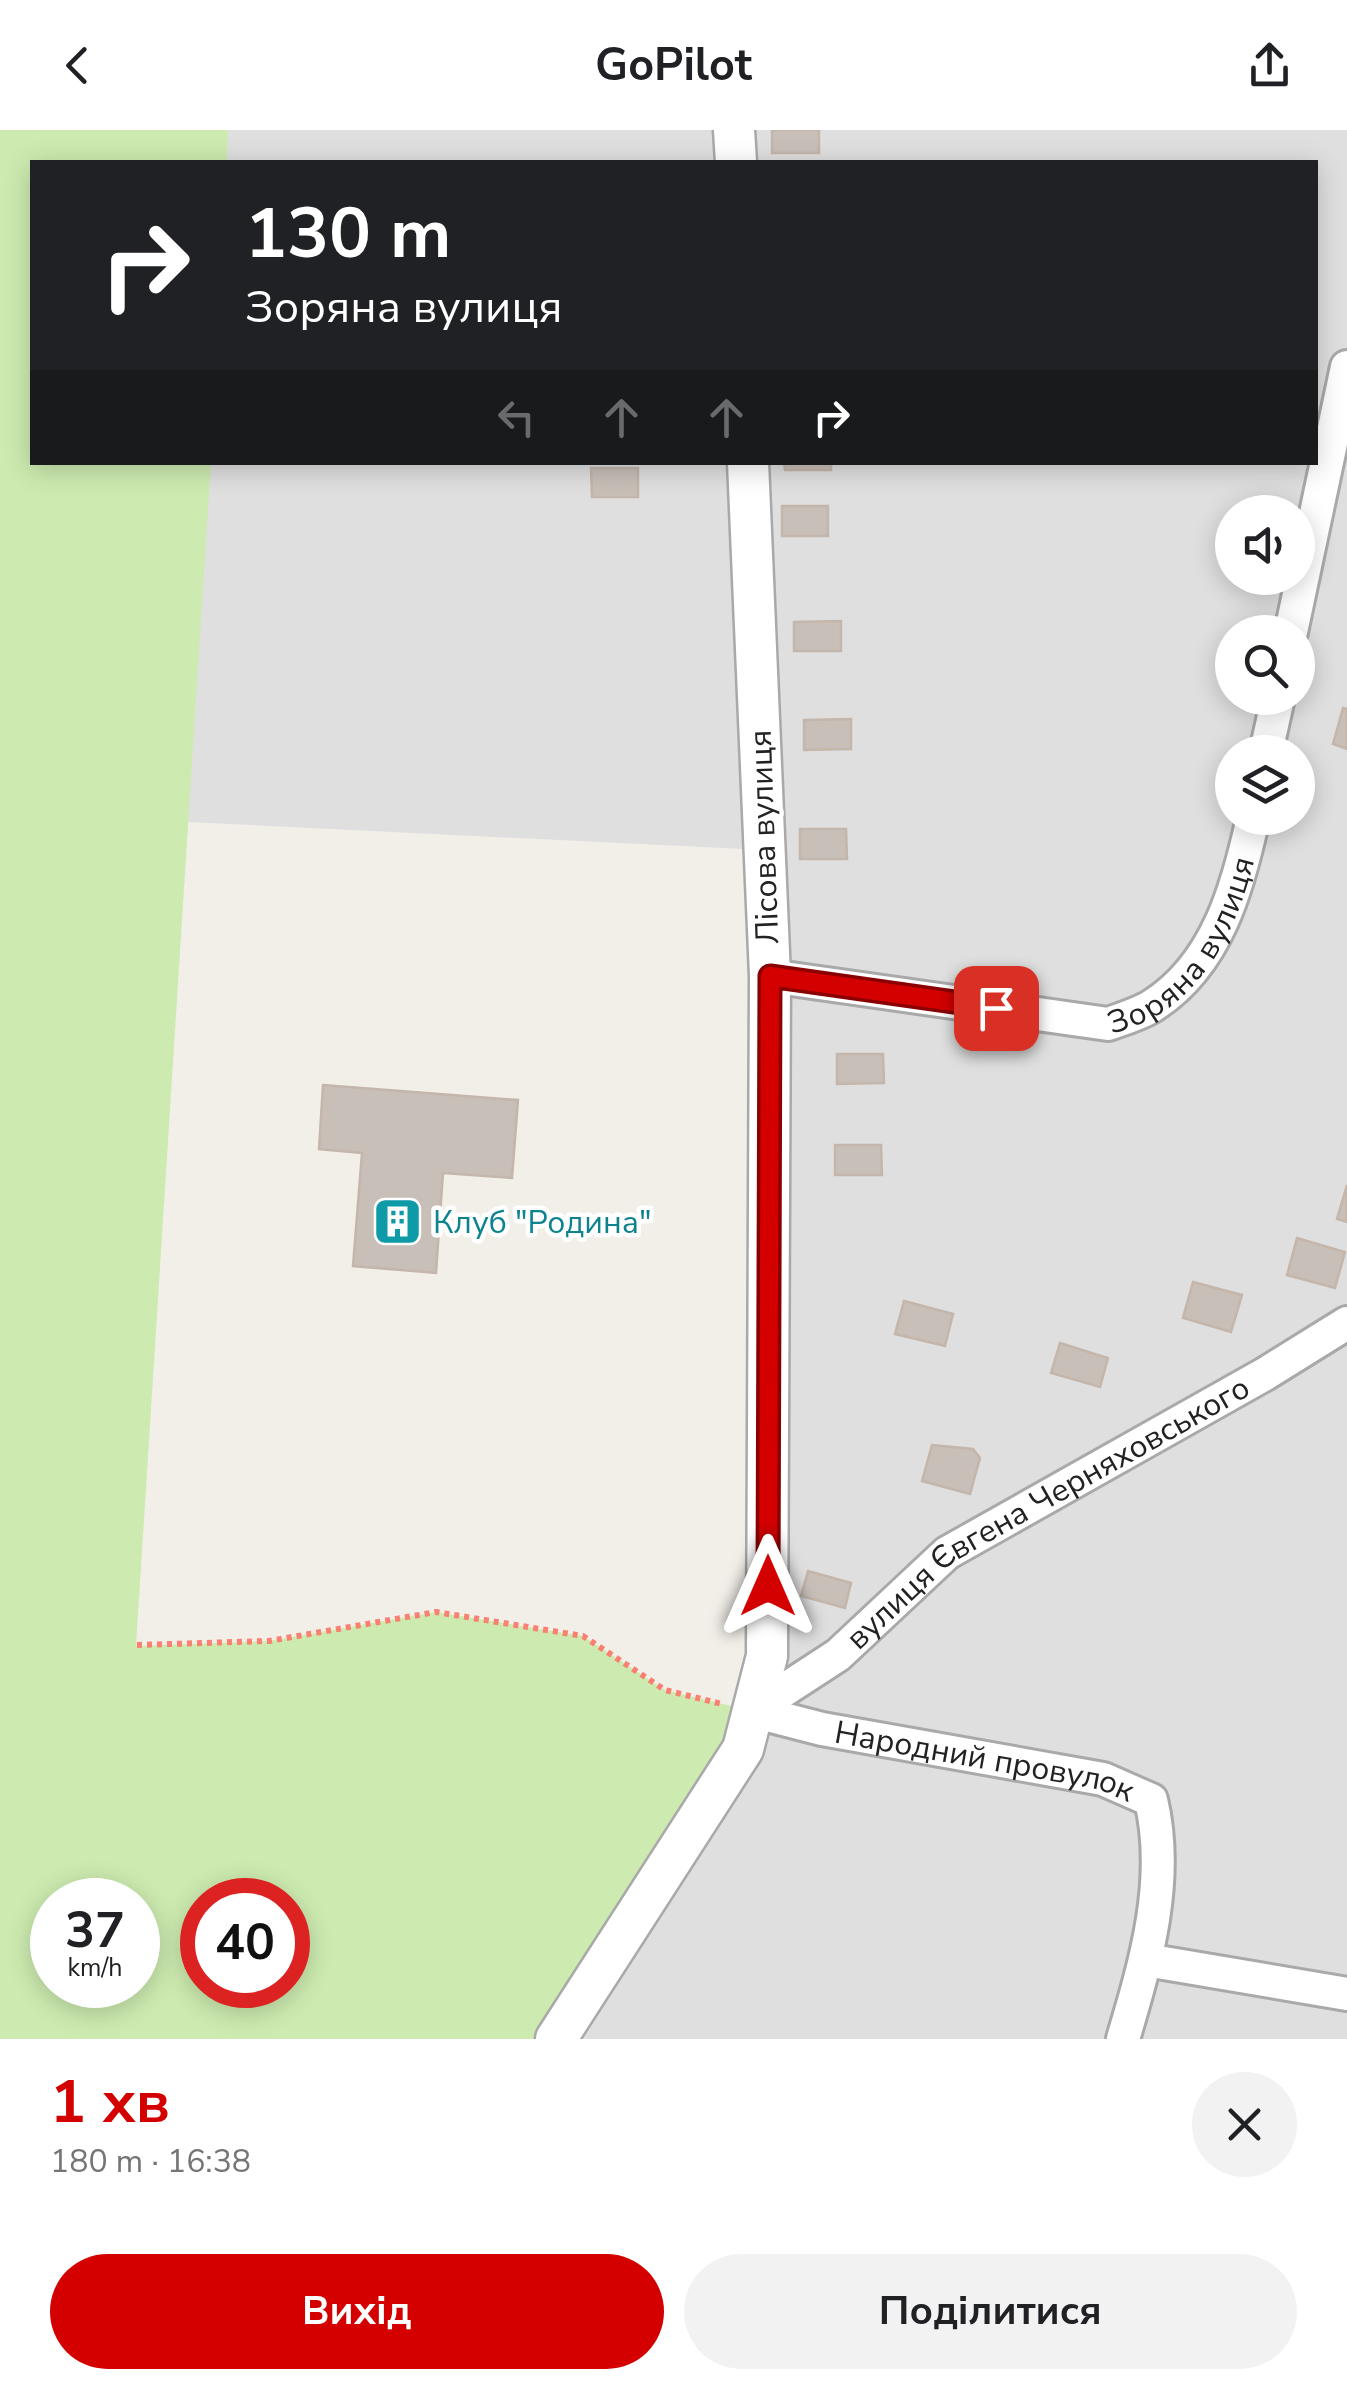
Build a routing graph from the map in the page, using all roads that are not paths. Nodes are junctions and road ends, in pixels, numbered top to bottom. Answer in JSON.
{"nodes":[{"id":1,"x":734,"y":130,"type":"edge"},
{"id":2,"x":736,"y":160,"type":"edge"},
{"id":3,"x":1347,"y":367,"type":"edge"},
{"id":4,"x":748,"y":465,"type":"edge"},
{"id":5,"x":1296,"y":615,"type":"edge"},
{"id":6,"x":1249,"y":835,"type":"edge"},
{"id":7,"x":770,"y":976,"type":"junction"},
{"id":8,"x":1347,"y":1323,"type":"edge"},
{"id":9,"x":748,"y":1730,"type":"junction"},
{"id":10,"x":1146,"y":1960,"type":"junction"},
{"id":11,"x":1347,"y":1994,"type":"edge"},
{"id":12,"x":556,"y":2039,"type":"edge"},
{"id":13,"x":1123,"y":2039,"type":"edge"}],
"edges":[{"from":1,"to":2,"type":"street"},
{"from":3,"to":5,"type":"street"},
{"from":4,"to":7,"type":"street","name":"Лісова вулиця"},
{"from":6,"to":7,"type":"street","name":"Зоряна вулиця"},
{"from":7,"to":9,"type":"street","name":"Лісова вулиця"},
{"from":8,"to":9,"type":"street","name":"вулиця Євгена Черняховського"},
{"from":9,"to":10,"type":"street","name":"Народний провулок"},
{"from":9,"to":12,"type":"street","name":"Лісова вулиця"},
{"from":10,"to":11,"type":"street"},
{"from":10,"to":13,"type":"street","name":"Народний провулок"}]}
